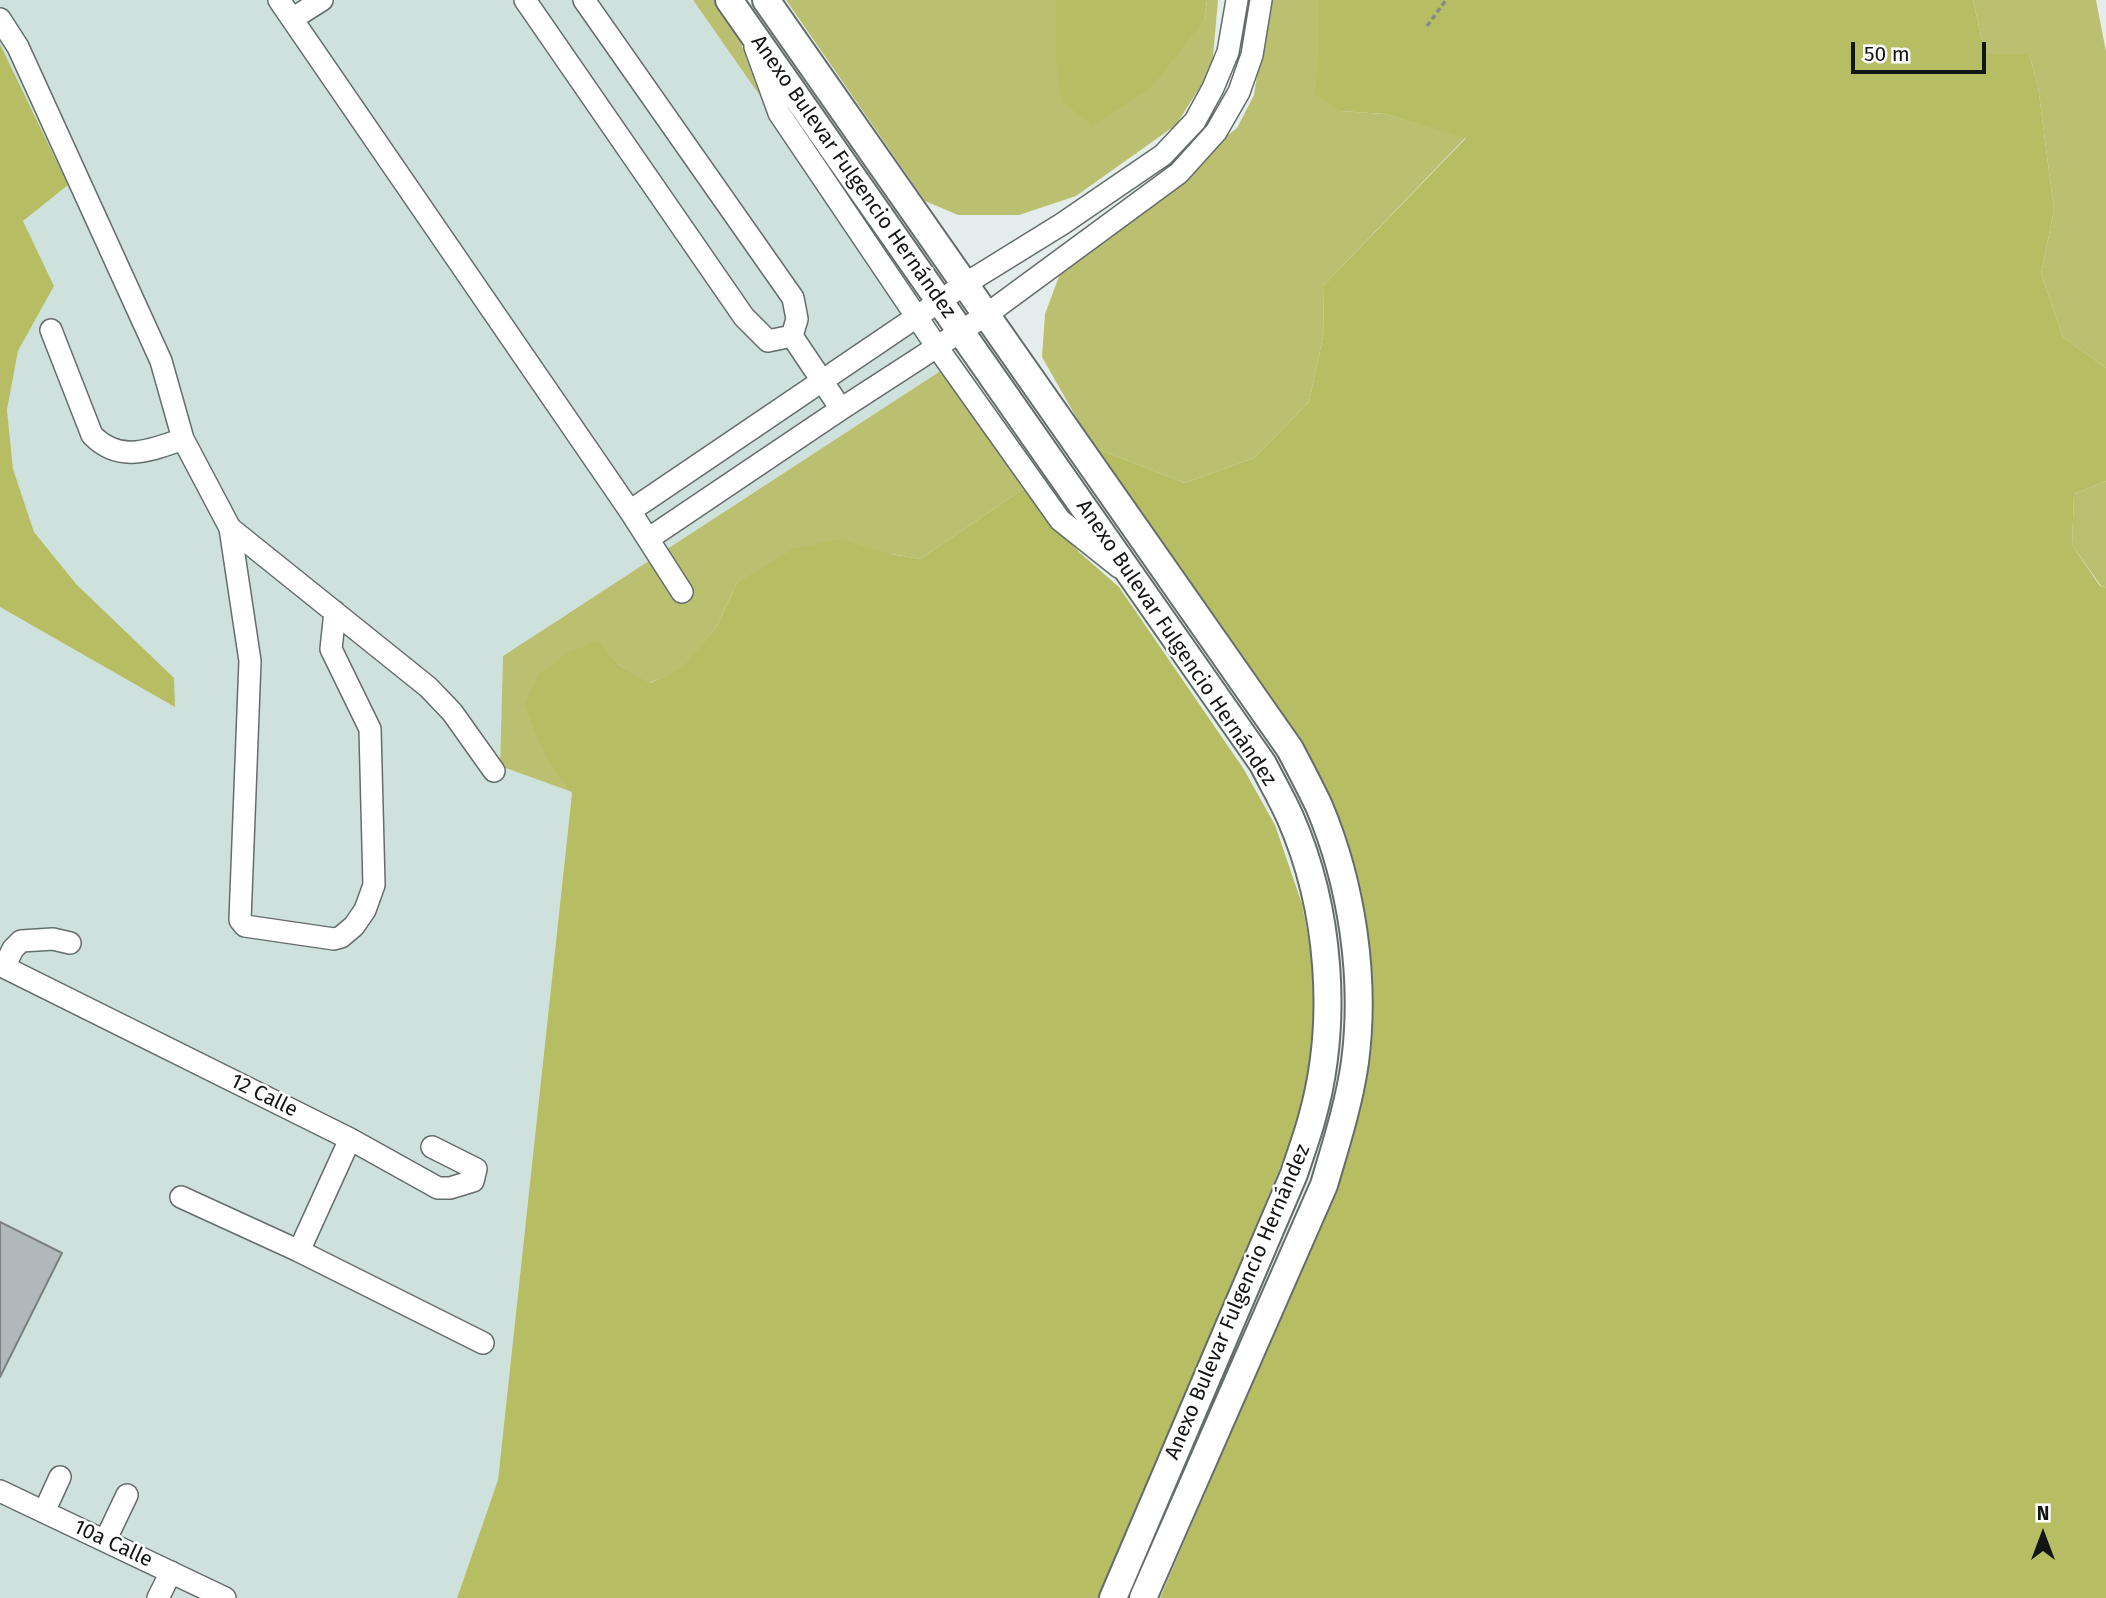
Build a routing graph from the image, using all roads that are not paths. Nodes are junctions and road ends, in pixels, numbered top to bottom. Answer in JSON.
{"nodes":[{"id":1,"x":279,"y":0,"type":"edge"},
{"id":2,"x":322,"y":0,"type":"edge"},
{"id":3,"x":525,"y":0,"type":"edge"},
{"id":4,"x":584,"y":0,"type":"edge"},
{"id":5,"x":729,"y":0,"type":"edge"},
{"id":6,"x":766,"y":0,"type":"edge"},
{"id":7,"x":1237,"y":0,"type":"edge"},
{"id":8,"x":1261,"y":0,"type":"edge"},
{"id":9,"x":0,"y":19,"type":"edge"},
{"id":10,"x":292,"y":19,"type":"junction"},
{"id":11,"x":749,"y":29,"type":"junction"},
{"id":12,"x":1083,"y":209,"type":"junction"},
{"id":13,"x":1098,"y":232,"type":"junction"},
{"id":14,"x":965,"y":284,"type":"junction"},
{"id":15,"x":939,"y":302,"type":"junction"},
{"id":16,"x":986,"y":314,"type":"junction"},
{"id":17,"x":917,"y":317,"type":"junction"},
{"id":18,"x":51,"y":330,"type":"dead end"},
{"id":19,"x":961,"y":332,"type":"junction"},
{"id":20,"x":792,"y":336,"type":"junction"},
{"id":21,"x":937,"y":347,"type":"junction"},
{"id":22,"x":822,"y":382,"type":"junction"},
{"id":23,"x":841,"y":409,"type":"junction"},
{"id":24,"x":183,"y":439,"type":"junction"},
{"id":25,"x":630,"y":511,"type":"junction"},
{"id":26,"x":229,"y":528,"type":"junction"},
{"id":27,"x":648,"y":539,"type":"junction"},
{"id":28,"x":1138,"y":583,"type":"junction"},
{"id":29,"x":682,"y":592,"type":"dead end"},
{"id":30,"x":335,"y":612,"type":"junction"},
{"id":31,"x":494,"y":771,"type":"dead end"},
{"id":32,"x":70,"y":943,"type":"dead end"},
{"id":33,"x":2,"y":966,"type":"edge"},
{"id":34,"x":349,"y":1139,"type":"junction"},
{"id":35,"x":432,"y":1147,"type":"dead end"},
{"id":36,"x":181,"y":1196,"type":"dead end"},
{"id":37,"x":299,"y":1251,"type":"junction"},
{"id":38,"x":484,"y":1343,"type":"dead end"},
{"id":39,"x":60,"y":1477,"type":"dead end"},
{"id":40,"x":0,"y":1491,"type":"edge"},
{"id":41,"x":127,"y":1495,"type":"dead end"},
{"id":42,"x":44,"y":1512,"type":"junction"},
{"id":43,"x":104,"y":1541,"type":"junction"},
{"id":44,"x":170,"y":1572,"type":"junction"},
{"id":45,"x":158,"y":1598,"type":"edge"},
{"id":46,"x":225,"y":1598,"type":"edge"},
{"id":47,"x":1113,"y":1598,"type":"edge"},
{"id":48,"x":1143,"y":1598,"type":"edge"}],
"edges":[{"from":1,"to":10,"type":"lane"},
{"from":2,"to":10,"type":"lane"},
{"from":3,"to":20,"type":"lane"},
{"from":4,"to":20,"type":"lane"},
{"from":5,"to":11,"type":"main road","name":"Anexo Bulevar Fulgencio Hernández"},
{"from":6,"to":14,"type":"main road","name":"Anexo Bulevar Fulgencio Hernández"},
{"from":7,"to":12,"type":"lane"},
{"from":8,"to":13,"type":"lane"},
{"from":9,"to":24,"type":"lane"},
{"from":10,"to":25,"type":"lane"},
{"from":11,"to":15,"type":"main road","name":"Anexo Bulevar Fulgencio Hernández"},
{"from":11,"to":17,"type":"lane"},
{"from":12,"to":13,"type":"lane"},
{"from":12,"to":14,"type":"lane"},
{"from":13,"to":16,"type":"lane"},
{"from":14,"to":15,"type":"lane"},
{"from":14,"to":16,"type":"main road","name":"Anexo Bulevar Fulgencio Hernández"},
{"from":15,"to":17,"type":"lane"},
{"from":15,"to":19,"type":"main road","name":"Anexo Bulevar Fulgencio Hernández"},
{"from":16,"to":19,"type":"lane"},
{"from":16,"to":48,"type":"main road","name":"Anexo Bulevar Fulgencio Hernández"},
{"from":17,"to":21,"type":"lane"},
{"from":17,"to":22,"type":"lane"},
{"from":18,"to":24,"type":"lane"},
{"from":19,"to":21,"type":"lane"},
{"from":19,"to":28,"type":"main road","name":"Anexo Bulevar Fulgencio Hernández"},
{"from":20,"to":22,"type":"lane"},
{"from":21,"to":23,"type":"lane"},
{"from":21,"to":28,"type":"lane"},
{"from":22,"to":23,"type":"lane"},
{"from":22,"to":25,"type":"lane"},
{"from":23,"to":27,"type":"lane"},
{"from":24,"to":26,"type":"lane"},
{"from":25,"to":27,"type":"lane"},
{"from":26,"to":30,"type":"lane"},
{"from":26,"to":30,"type":"lane"},
{"from":27,"to":29,"type":"lane"},
{"from":28,"to":47,"type":"main road","name":"Anexo Bulevar Fulgencio Hernández"},
{"from":30,"to":31,"type":"lane"},
{"from":32,"to":33,"type":"lane"},
{"from":33,"to":34,"type":"lane","name":"12 Calle"},
{"from":34,"to":35,"type":"lane","name":"12 Calle"},
{"from":34,"to":37,"type":"lane"},
{"from":36,"to":37,"type":"lane"},
{"from":37,"to":38,"type":"lane"},
{"from":39,"to":42,"type":"lane"},
{"from":40,"to":42,"type":"lane","name":"10a Calle"},
{"from":41,"to":43,"type":"lane"},
{"from":42,"to":43,"type":"lane","name":"10a Calle"},
{"from":43,"to":44,"type":"lane","name":"10a Calle"},
{"from":44,"to":45,"type":"lane"},
{"from":44,"to":46,"type":"lane","name":"10a Calle"}]}
